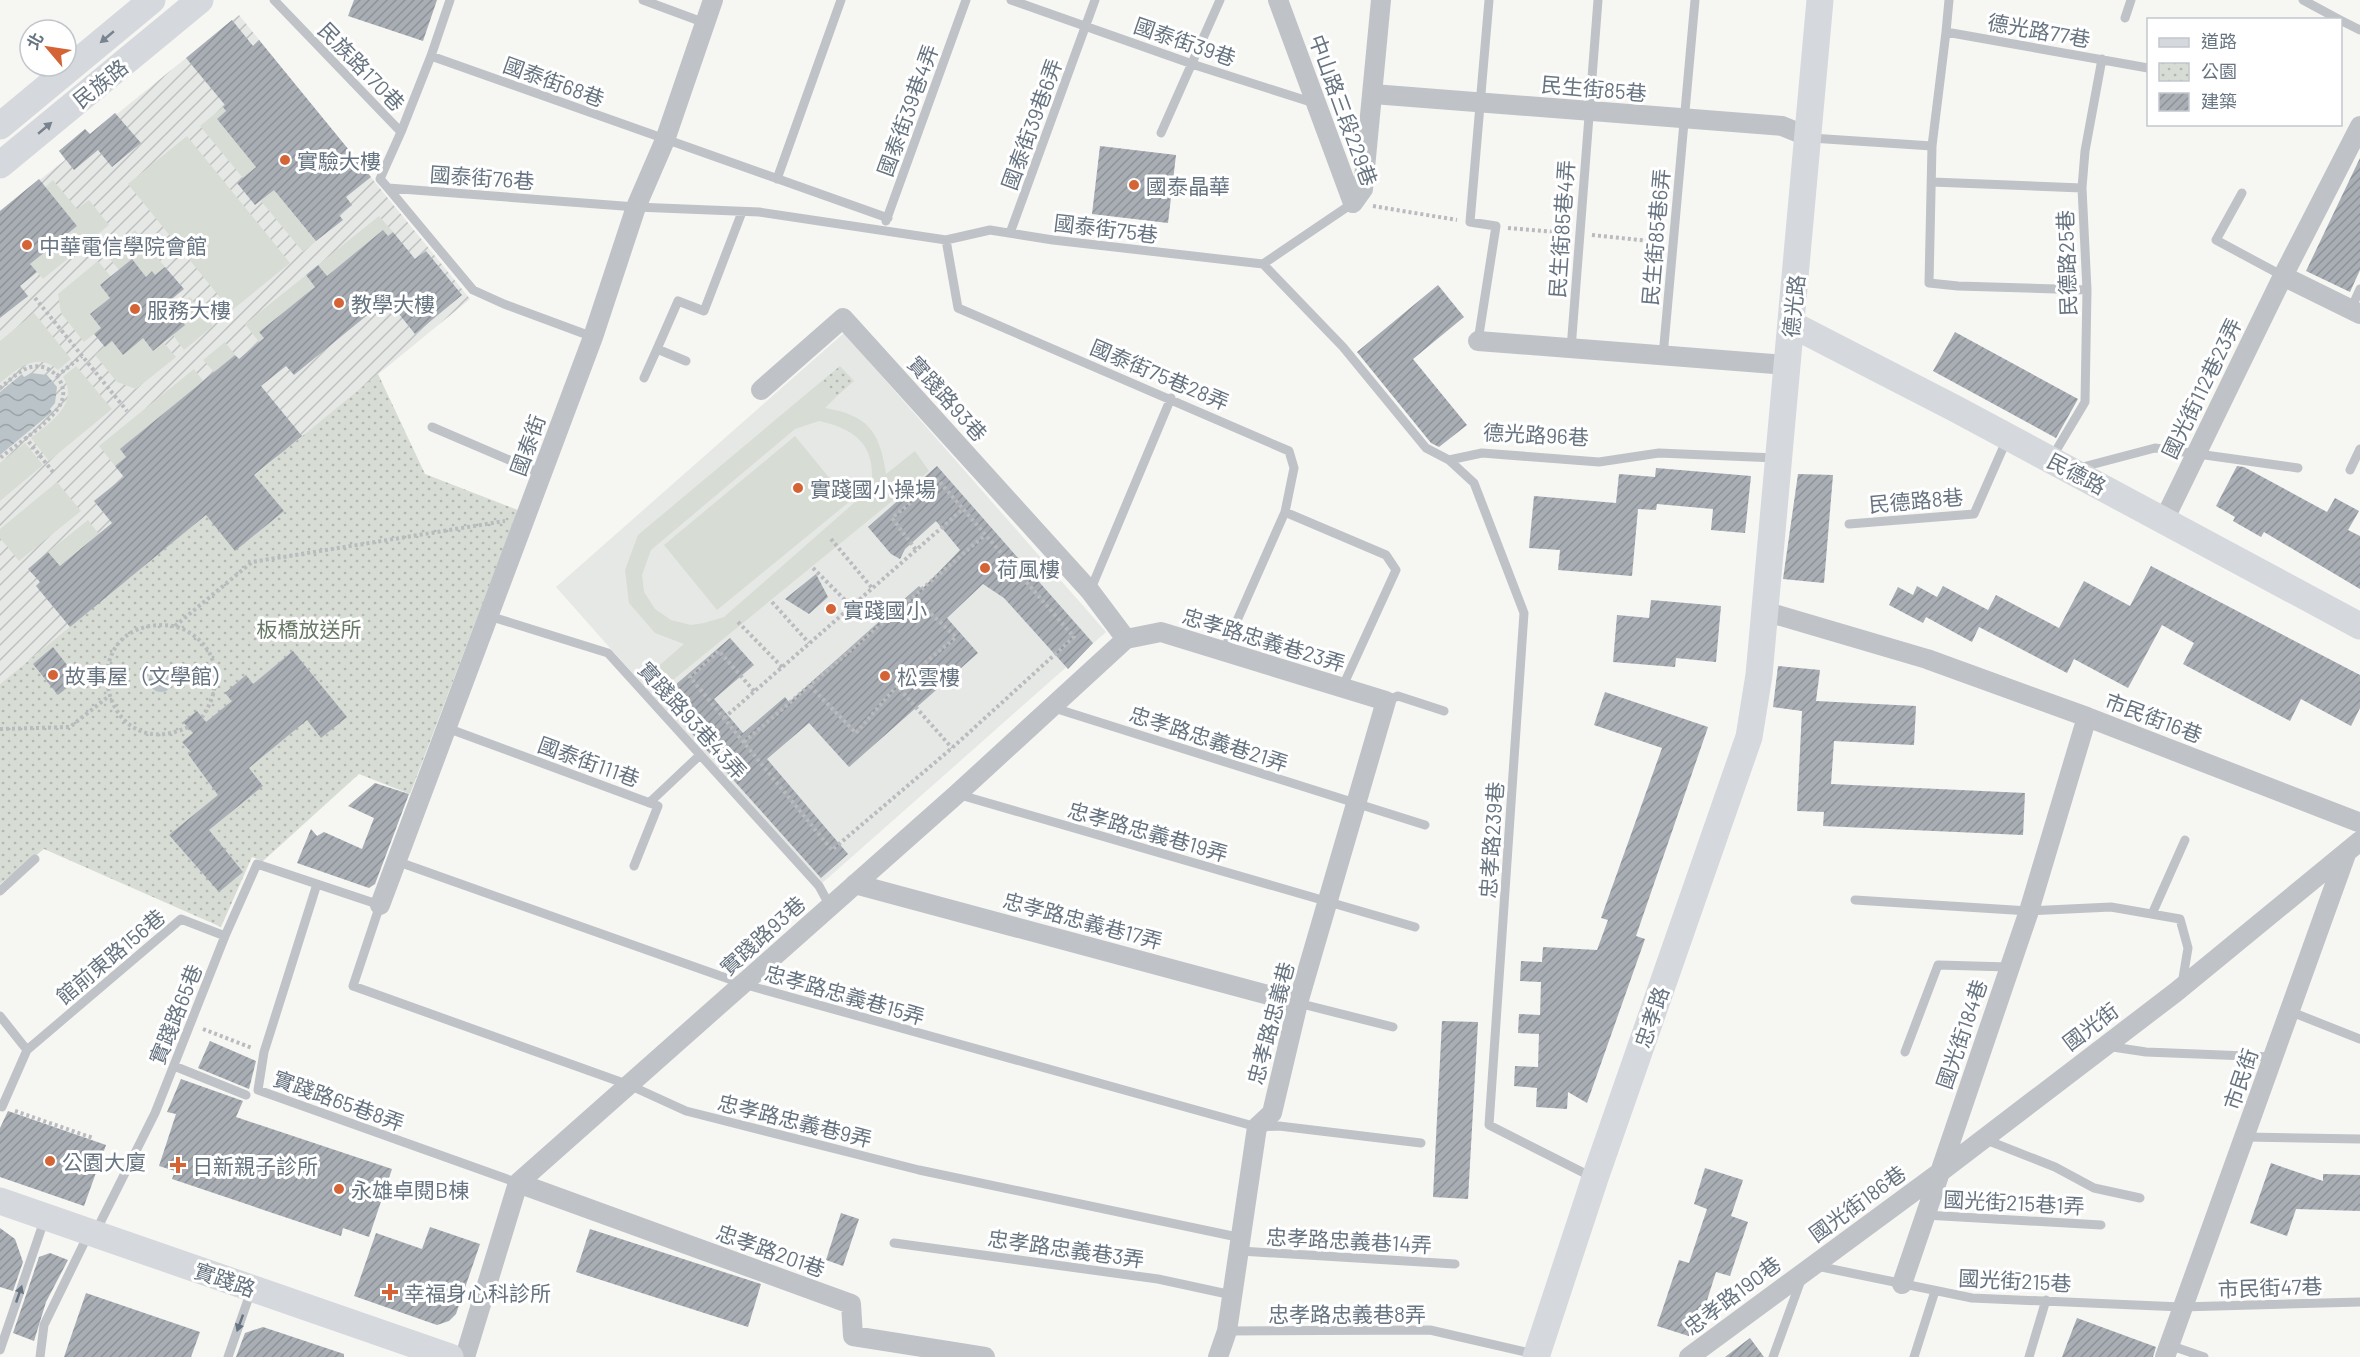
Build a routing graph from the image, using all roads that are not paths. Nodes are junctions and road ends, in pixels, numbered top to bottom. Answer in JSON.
{"nodes":[{"id":1,"x":152,"y":0,"type":"edge"},
{"id":2,"x":200,"y":0,"type":"edge"},
{"id":3,"x":274,"y":0,"type":"edge"},
{"id":4,"x":450,"y":0,"type":"edge"},
{"id":5,"x":642,"y":0,"type":"edge"},
{"id":6,"x":713,"y":0,"type":"edge"},
{"id":7,"x":841,"y":0,"type":"edge"},
{"id":8,"x":966,"y":0,"type":"edge"},
{"id":9,"x":1011,"y":0,"type":"edge"},
{"id":10,"x":1095,"y":0,"type":"edge"},
{"id":11,"x":1220,"y":0,"type":"edge"},
{"id":12,"x":1278,"y":0,"type":"edge"},
{"id":13,"x":1381,"y":0,"type":"edge"},
{"id":14,"x":1489,"y":0,"type":"edge"},
{"id":15,"x":1598,"y":0,"type":"edge"},
{"id":16,"x":1695,"y":0,"type":"edge"},
{"id":17,"x":1820,"y":0,"type":"edge"},
{"id":18,"x":1949,"y":0,"type":"edge"},
{"id":19,"x":2131,"y":0,"type":"edge"},
{"id":20,"x":2303,"y":0,"type":"edge"},
{"id":21,"x":2125,"y":18,"type":"dead end"},
{"id":22,"x":2336,"y":18,"type":"edge"},
{"id":23,"x":2342,"y":21,"type":"edge"},
{"id":24,"x":705,"y":23,"type":"junction"},
{"id":25,"x":1085,"y":26,"type":"junction"},
{"id":26,"x":2360,"y":30,"type":"edge"},
{"id":27,"x":1946,"y":32,"type":"junction"},
{"id":28,"x":431,"y":56,"type":"junction"},
{"id":29,"x":2102,"y":59,"type":"junction"},
{"id":30,"x":1190,"y":62,"type":"junction"},
{"id":31,"x":2147,"y":68,"type":"edge"},
{"id":32,"x":1373,"y":94,"type":"junction"},
{"id":33,"x":1482,"y":102,"type":"junction"},
{"id":34,"x":1314,"y":103,"type":"junction"},
{"id":35,"x":1587,"y":111,"type":"junction"},
{"id":36,"x":1684,"y":120,"type":"junction"},
{"id":37,"x":0,"y":126,"type":"edge"},
{"id":38,"x":2360,"y":126,"type":"edge"},
{"id":39,"x":400,"y":132,"type":"junction"},
{"id":40,"x":1161,"y":134,"type":"dead end"},
{"id":41,"x":1809,"y":137,"type":"junction"},
{"id":42,"x":665,"y":140,"type":"junction"},
{"id":43,"x":1932,"y":146,"type":"junction"},
{"id":44,"x":0,"y":165,"type":"edge"},
{"id":45,"x":777,"y":179,"type":"junction"},
{"id":46,"x":1932,"y":182,"type":"junction"},
{"id":47,"x":388,"y":188,"type":"junction"},
{"id":48,"x":2082,"y":188,"type":"junction"},
{"id":49,"x":2242,"y":193,"type":"dead end"},
{"id":50,"x":1353,"y":203,"type":"junction"},
{"id":51,"x":636,"y":207,"type":"junction"},
{"id":52,"x":742,"y":212,"type":"junction"},
{"id":53,"x":888,"y":218,"type":"junction"},
{"id":54,"x":881,"y":231,"type":"junction"},
{"id":55,"x":1010,"y":234,"type":"junction"},
{"id":56,"x":946,"y":240,"type":"junction"},
{"id":57,"x":1263,"y":264,"type":"junction"},
{"id":58,"x":2283,"y":276,"type":"junction"},
{"id":59,"x":2360,"y":290,"type":"edge"},
{"id":60,"x":2087,"y":291,"type":"junction"},
{"id":61,"x":2355,"y":311,"type":"edge"},
{"id":62,"x":1791,"y":324,"type":"junction"},
{"id":63,"x":593,"y":337,"type":"junction"},
{"id":64,"x":1478,"y":341,"type":"joint"},
{"id":65,"x":657,"y":349,"type":"junction"},
{"id":66,"x":1571,"y":349,"type":"junction"},
{"id":67,"x":1662,"y":356,"type":"junction"},
{"id":68,"x":686,"y":361,"type":"dead end"},
{"id":69,"x":1787,"y":365,"type":"junction"},
{"id":70,"x":644,"y":378,"type":"dead end"},
{"id":71,"x":761,"y":390,"type":"dead end"},
{"id":72,"x":1171,"y":398,"type":"junction"},
{"id":73,"x":432,"y":427,"type":"dead end"},
{"id":74,"x":2008,"y":436,"type":"junction"},
{"id":75,"x":2360,"y":449,"type":"edge"},
{"id":76,"x":2196,"y":453,"type":"junction"},
{"id":77,"x":1776,"y":458,"type":"junction"},
{"id":78,"x":1449,"y":460,"type":"junction"},
{"id":79,"x":2061,"y":464,"type":"junction"},
{"id":80,"x":2298,"y":468,"type":"dead end"},
{"id":81,"x":2350,"y":470,"type":"dead end"},
{"id":82,"x":542,"y":474,"type":"junction"},
{"id":83,"x":1285,"y":512,"type":"junction"},
{"id":84,"x":2164,"y":520,"type":"junction"},
{"id":85,"x":1849,"y":524,"type":"dead end"},
{"id":86,"x":1090,"y":591,"type":"junction"},
{"id":87,"x":1764,"y":611,"type":"junction"},
{"id":88,"x":489,"y":616,"type":"junction"},
{"id":89,"x":2360,"y":626,"type":"edge"},
{"id":90,"x":1126,"y":639,"type":"junction"},
{"id":91,"x":1224,"y":650,"type":"junction"},
{"id":92,"x":1759,"y":675,"type":"joint"},
{"id":93,"x":1342,"y":688,"type":"junction"},
{"id":94,"x":1386,"y":701,"type":"junction"},
{"id":95,"x":1051,"y":707,"type":"junction"},
{"id":96,"x":1444,"y":711,"type":"dead end"},
{"id":97,"x":2087,"y":717,"type":"junction"},
{"id":98,"x":447,"y":728,"type":"junction"},
{"id":99,"x":700,"y":754,"type":"junction"},
{"id":100,"x":957,"y":794,"type":"junction"},
{"id":101,"x":649,"y":803,"type":"junction"},
{"id":102,"x":1356,"y":804,"type":"junction"},
{"id":103,"x":2359,"y":819,"type":"edge"},
{"id":104,"x":1425,"y":825,"type":"dead end"},
{"id":105,"x":2185,"y":840,"type":"dead end"},
{"id":106,"x":2353,"y":847,"type":"edge"},
{"id":107,"x":35,"y":859,"type":"dead end"},
{"id":108,"x":396,"y":861,"type":"junction"},
{"id":109,"x":634,"y":866,"type":"dead end"},
{"id":110,"x":317,"y":884,"type":"junction"},
{"id":111,"x":855,"y":884,"type":"junction"},
{"id":112,"x":0,"y":891,"type":"edge"},
{"id":113,"x":1855,"y":900,"type":"dead end"},
{"id":114,"x":1328,"y":902,"type":"junction"},
{"id":115,"x":380,"y":905,"type":"junction"},
{"id":116,"x":831,"y":906,"type":"junction"},
{"id":117,"x":2029,"y":910,"type":"junction"},
{"id":118,"x":2152,"y":914,"type":"junction"},
{"id":119,"x":1414,"y":927,"type":"dead end"},
{"id":120,"x":225,"y":936,"type":"junction"},
{"id":121,"x":2009,"y":967,"type":"junction"},
{"id":122,"x":743,"y":984,"type":"junction"},
{"id":123,"x":2181,"y":987,"type":"junction"},
{"id":124,"x":1298,"y":1003,"type":"junction"},
{"id":125,"x":2289,"y":1011,"type":"junction"},
{"id":126,"x":0,"y":1016,"type":"edge"},
{"id":127,"x":1393,"y":1027,"type":"dead end"},
{"id":128,"x":2360,"y":1039,"type":"edge"},
{"id":129,"x":2104,"y":1046,"type":"junction"},
{"id":130,"x":27,"y":1050,"type":"junction"},
{"id":131,"x":1905,"y":1052,"type":"dead end"},
{"id":132,"x":2272,"y":1058,"type":"junction"},
{"id":133,"x":174,"y":1066,"type":"junction"},
{"id":134,"x":629,"y":1084,"type":"junction"},
{"id":135,"x":246,"y":1095,"type":"dead end"},
{"id":136,"x":2,"y":1107,"type":"road end"},
{"id":137,"x":1257,"y":1127,"type":"junction"},
{"id":138,"x":2245,"y":1137,"type":"junction"},
{"id":139,"x":1982,"y":1138,"type":"junction"},
{"id":140,"x":2360,"y":1139,"type":"edge"},
{"id":141,"x":1421,"y":1143,"type":"dead end"},
{"id":142,"x":1939,"y":1173,"type":"junction"},
{"id":143,"x":1595,"y":1178,"type":"junction"},
{"id":144,"x":518,"y":1183,"type":"junction"},
{"id":145,"x":2140,"y":1198,"type":"dead end"},
{"id":146,"x":0,"y":1201,"type":"edge"},
{"id":147,"x":1925,"y":1215,"type":"junction"},
{"id":148,"x":45,"y":1216,"type":"junction"},
{"id":149,"x":2101,"y":1225,"type":"dead end"},
{"id":150,"x":93,"y":1233,"type":"junction"},
{"id":151,"x":894,"y":1243,"type":"dead end"},
{"id":152,"x":1241,"y":1245,"type":"junction"},
{"id":153,"x":1455,"y":1264,"type":"dead end"},
{"id":154,"x":1808,"y":1268,"type":"junction"},
{"id":155,"x":1902,"y":1284,"type":"junction"},
{"id":156,"x":252,"y":1289,"type":"junction"},
{"id":157,"x":1935,"y":1292,"type":"junction"},
{"id":158,"x":1233,"y":1295,"type":"junction"},
{"id":159,"x":2046,"y":1300,"type":"junction"},
{"id":160,"x":2360,"y":1302,"type":"edge"},
{"id":161,"x":2181,"y":1307,"type":"junction"},
{"id":162,"x":1227,"y":1331,"type":"junction"},
{"id":163,"x":0,"y":1350,"type":"edge"},
{"id":164,"x":2167,"y":1351,"type":"edge"},
{"id":165,"x":1536,"y":1356,"type":"edge"},
{"id":166,"x":40,"y":1357,"type":"edge"},
{"id":167,"x":228,"y":1357,"type":"edge"},
{"id":168,"x":450,"y":1357,"type":"edge"},
{"id":169,"x":465,"y":1357,"type":"edge"},
{"id":170,"x":986,"y":1357,"type":"edge"},
{"id":171,"x":1218,"y":1357,"type":"edge"},
{"id":172,"x":1689,"y":1357,"type":"edge"},
{"id":173,"x":1773,"y":1357,"type":"edge"},
{"id":174,"x":1914,"y":1357,"type":"edge"},
{"id":175,"x":2029,"y":1357,"type":"edge"},
{"id":176,"x":2204,"y":1357,"type":"edge"}],
"edges":[{"from":1,"to":37,"type":"street","name":"民族路","one_way":true},
{"from":44,"to":2,"type":"street","name":"民族路","one_way":true},
{"from":3,"to":39,"type":"lane","name":"民族路170巷"},
{"from":4,"to":28,"type":"lane","name":"民族路170巷"},
{"from":5,"to":24,"type":"lane"},
{"from":6,"to":24,"type":"street","name":"國泰街"},
{"from":7,"to":45,"type":"lane"},
{"from":8,"to":53,"type":"lane","name":"國泰街39巷4弄"},
{"from":9,"to":25,"type":"lane","name":"國泰街39巷"},
{"from":10,"to":25,"type":"lane","name":"國泰街39巷6弄"},
{"from":11,"to":30,"type":"lane"},
{"from":12,"to":34,"type":"street","name":"中山路三段229巷"},
{"from":13,"to":32,"type":"street"},
{"from":14,"to":33,"type":"lane"},
{"from":15,"to":35,"type":"lane","name":"民生街85巷4弄"},
{"from":16,"to":36,"type":"lane","name":"民生街85巷6弄"},
{"from":17,"to":41,"type":"street","name":"德光路"},
{"from":18,"to":27,"type":"lane"},
{"from":19,"to":21,"type":"lane"},
{"from":20,"to":22,"type":"lane"},
{"from":23,"to":26,"type":"lane"},
{"from":24,"to":42,"type":"street","name":"國泰街"},
{"from":25,"to":30,"type":"lane","name":"國泰街39巷"},
{"from":25,"to":55,"type":"lane","name":"國泰街39巷6弄"},
{"from":27,"to":29,"type":"lane","name":"德光路77巷"},
{"from":27,"to":43,"type":"lane"},
{"from":28,"to":39,"type":"lane","name":"民族路170巷"},
{"from":28,"to":42,"type":"lane","name":"國泰街68巷"},
{"from":29,"to":31,"type":"lane","name":"德光路77巷"},
{"from":29,"to":48,"type":"lane","name":"民德路25巷"},
{"from":30,"to":34,"type":"lane","name":"國泰街39巷"},
{"from":30,"to":40,"type":"lane"},
{"from":32,"to":33,"type":"street","name":"民生街85巷"},
{"from":32,"to":50,"type":"street"},
{"from":33,"to":35,"type":"street","name":"民生街85巷"},
{"from":33,"to":64,"type":"lane"},
{"from":34,"to":50,"type":"street","name":"中山路三段229巷"},
{"from":35,"to":36,"type":"street","name":"民生街85巷"},
{"from":35,"to":66,"type":"lane","name":"民生街85巷4弄"},
{"from":36,"to":41,"type":"street","name":"民生街85巷"},
{"from":36,"to":67,"type":"lane","name":"民生街85巷6弄"},
{"from":38,"to":58,"type":"street","name":"國光街112巷23弄"},
{"from":39,"to":47,"type":"lane"},
{"from":41,"to":43,"type":"lane"},
{"from":41,"to":62,"type":"street","name":"德光路"},
{"from":42,"to":45,"type":"lane","name":"國泰街68巷"},
{"from":42,"to":51,"type":"street","name":"國泰街"},
{"from":43,"to":46,"type":"lane"},
{"from":45,"to":53,"type":"lane","name":"國泰街68巷"},
{"from":46,"to":48,"type":"lane"},
{"from":46,"to":60,"type":"lane"},
{"from":47,"to":51,"type":"lane","name":"國泰街76巷"},
{"from":47,"to":63,"type":"lane"},
{"from":48,"to":60,"type":"lane","name":"民德路25巷"},
{"from":49,"to":58,"type":"lane"},
{"from":50,"to":57,"type":"lane"},
{"from":51,"to":52,"type":"lane","name":"國泰街75巷"},
{"from":51,"to":63,"type":"street","name":"國泰街"},
{"from":52,"to":54,"type":"lane","name":"國泰街75巷"},
{"from":52,"to":65,"type":"lane"},
{"from":53,"to":54,"type":"lane","name":"國泰街39巷4弄"},
{"from":54,"to":56,"type":"lane","name":"國泰街75巷"},
{"from":55,"to":56,"type":"lane","name":"國泰街75巷"},
{"from":55,"to":57,"type":"lane","name":"國泰街75巷"},
{"from":56,"to":72,"type":"lane","name":"國泰街75巷28弄"},
{"from":57,"to":78,"type":"lane"},
{"from":58,"to":61,"type":"street"},
{"from":58,"to":76,"type":"street","name":"國光街112巷23弄"},
{"from":59,"to":61,"type":"lane"},
{"from":60,"to":79,"type":"lane","name":"民德路25巷"},
{"from":62,"to":69,"type":"street","name":"德光路"},
{"from":62,"to":74,"type":"street","name":"民德路"},
{"from":63,"to":82,"type":"street","name":"國泰街"},
{"from":64,"to":66,"type":"street"},
{"from":65,"to":68,"type":"lane"},
{"from":65,"to":70,"type":"lane"},
{"from":66,"to":67,"type":"street"},
{"from":67,"to":69,"type":"street"},
{"from":69,"to":77,"type":"street","name":"德光路"},
{"from":71,"to":86,"type":"street","name":"實踐路93巷"},
{"from":72,"to":83,"type":"lane","name":"國泰街75巷28弄"},
{"from":72,"to":86,"type":"lane"},
{"from":73,"to":82,"type":"lane"},
{"from":74,"to":79,"type":"street","name":"民德路"},
{"from":74,"to":85,"type":"lane","name":"民德路8巷"},
{"from":75,"to":81,"type":"lane"},
{"from":76,"to":79,"type":"lane"},
{"from":76,"to":80,"type":"lane"},
{"from":76,"to":84,"type":"street","name":"國光街112巷23弄"},
{"from":77,"to":78,"type":"lane","name":"德光路96巷"},
{"from":77,"to":87,"type":"street","name":"德光路"},
{"from":78,"to":143,"type":"lane","name":"忠孝路239巷"},
{"from":79,"to":84,"type":"street","name":"民德路"},
{"from":82,"to":88,"type":"street","name":"國泰街"},
{"from":83,"to":91,"type":"lane","name":"國泰街75巷28弄"},
{"from":83,"to":93,"type":"lane"},
{"from":84,"to":89,"type":"street","name":"民德路"},
{"from":86,"to":90,"type":"street","name":"實踐路93巷"},
{"from":87,"to":92,"type":"street","name":"德光路"},
{"from":87,"to":97,"type":"street"},
{"from":88,"to":98,"type":"street","name":"國泰街"},
{"from":88,"to":99,"type":"lane","name":"實踐路93巷43弄"},
{"from":90,"to":91,"type":"street","name":"忠孝路忠義巷23弄"},
{"from":90,"to":95,"type":"street","name":"實踐路93巷"},
{"from":91,"to":93,"type":"street","name":"忠孝路忠義巷23弄"},
{"from":92,"to":143,"type":"street","name":"忠孝路"},
{"from":93,"to":94,"type":"street","name":"忠孝路忠義巷23弄"},
{"from":94,"to":96,"type":"lane"},
{"from":94,"to":102,"type":"street","name":"忠孝路忠義巷"},
{"from":95,"to":100,"type":"street","name":"實踐路93巷"},
{"from":95,"to":102,"type":"lane","name":"忠孝路忠義巷21弄"},
{"from":97,"to":103,"type":"street","name":"市民街16巷"},
{"from":97,"to":117,"type":"street","name":"市民街16巷"},
{"from":98,"to":101,"type":"lane","name":"國泰街111巷"},
{"from":98,"to":108,"type":"street","name":"國泰街"},
{"from":99,"to":101,"type":"lane"},
{"from":99,"to":116,"type":"lane","name":"實踐路93巷43弄"},
{"from":100,"to":111,"type":"street","name":"實踐路93巷"},
{"from":100,"to":114,"type":"lane","name":"忠孝路忠義巷19弄"},
{"from":101,"to":109,"type":"lane","name":"國泰街111巷"},
{"from":102,"to":104,"type":"lane","name":"忠孝路忠義巷21弄"},
{"from":102,"to":114,"type":"street","name":"忠孝路忠義巷"},
{"from":103,"to":106,"type":"street","name":"市民街"},
{"from":105,"to":118,"type":"lane"},
{"from":106,"to":123,"type":"street","name":"國光街"},
{"from":106,"to":125,"type":"street","name":"市民街"},
{"from":107,"to":112,"type":"lane"},
{"from":108,"to":115,"type":"street","name":"國泰街"},
{"from":108,"to":122,"type":"lane","name":"忠孝路忠義巷15弄"},
{"from":110,"to":115,"type":"lane","name":"實踐路65巷"},
{"from":110,"to":120,"type":"lane","name":"實踐路65巷"},
{"from":110,"to":144,"type":"lane","name":"實踐路65巷8弄"},
{"from":111,"to":116,"type":"street","name":"實踐路93巷"},
{"from":111,"to":124,"type":"street","name":"忠孝路忠義巷17弄"},
{"from":113,"to":117,"type":"lane"},
{"from":114,"to":119,"type":"lane","name":"忠孝路忠義巷19弄"},
{"from":114,"to":124,"type":"street","name":"忠孝路忠義巷"},
{"from":115,"to":134,"type":"lane","name":"忠孝路忠義巷9弄"},
{"from":116,"to":122,"type":"street","name":"實踐路93巷"},
{"from":117,"to":118,"type":"lane"},
{"from":117,"to":121,"type":"street","name":"國光街184巷"},
{"from":118,"to":123,"type":"lane"},
{"from":120,"to":130,"type":"lane","name":"館前東路156巷"},
{"from":120,"to":133,"type":"lane","name":"實踐路65巷"},
{"from":121,"to":131,"type":"lane"},
{"from":121,"to":142,"type":"street","name":"國光街184巷"},
{"from":122,"to":134,"type":"street","name":"實踐路93巷"},
{"from":122,"to":137,"type":"lane","name":"忠孝路忠義巷15弄"},
{"from":123,"to":129,"type":"street","name":"國光街"},
{"from":124,"to":127,"type":"lane"},
{"from":124,"to":137,"type":"street","name":"忠孝路忠義巷"},
{"from":125,"to":128,"type":"lane"},
{"from":125,"to":132,"type":"street","name":"市民街"},
{"from":126,"to":130,"type":"lane"},
{"from":129,"to":132,"type":"lane"},
{"from":129,"to":139,"type":"street","name":"國光街"},
{"from":130,"to":136,"type":"lane","name":"館前東路156巷"},
{"from":132,"to":138,"type":"street","name":"市民街"},
{"from":133,"to":135,"type":"lane"},
{"from":133,"to":150,"type":"lane","name":"實踐路65巷"},
{"from":134,"to":144,"type":"street","name":"實踐路93巷"},
{"from":134,"to":152,"type":"lane","name":"忠孝路忠義巷9弄"},
{"from":137,"to":141,"type":"lane","name":"忠孝路忠義巷15弄"},
{"from":137,"to":152,"type":"street","name":"忠孝路忠義巷"},
{"from":138,"to":140,"type":"lane"},
{"from":138,"to":161,"type":"street","name":"市民街"},
{"from":139,"to":142,"type":"street","name":"國光街"},
{"from":139,"to":145,"type":"lane"},
{"from":142,"to":147,"type":"street"},
{"from":142,"to":154,"type":"street","name":"國光街186巷"},
{"from":143,"to":165,"type":"street","name":"忠孝路"},
{"from":144,"to":169,"type":"street"},
{"from":144,"to":170,"type":"street","name":"忠孝路201巷"},
{"from":146,"to":148,"type":"street","name":"實踐路"},
{"from":147,"to":149,"type":"lane","name":"國光街215巷1弄"},
{"from":147,"to":155,"type":"street"},
{"from":148,"to":150,"type":"street","name":"實踐路"},
{"from":163,"to":148,"type":"lane","one_way":true},
{"from":150,"to":156,"type":"street","name":"實踐路"},
{"from":150,"to":166,"type":"lane","name":"實踐路65巷"},
{"from":151,"to":158,"type":"lane","name":"忠孝路忠義巷3弄"},
{"from":152,"to":153,"type":"lane","name":"忠孝路忠義巷14弄"},
{"from":152,"to":158,"type":"street","name":"忠孝路忠義巷"},
{"from":154,"to":155,"type":"lane","name":"國光街215巷"},
{"from":154,"to":172,"type":"street","name":"忠孝路190巷"},
{"from":154,"to":173,"type":"lane"},
{"from":155,"to":157,"type":"lane","name":"國光街215巷"},
{"from":156,"to":167,"type":"lane","one_way":true},
{"from":156,"to":168,"type":"street","name":"實踐路"},
{"from":157,"to":159,"type":"lane","name":"國光街215巷"},
{"from":157,"to":174,"type":"lane"},
{"from":158,"to":162,"type":"street","name":"忠孝路忠義巷"},
{"from":159,"to":161,"type":"lane","name":"國光街215巷"},
{"from":159,"to":175,"type":"lane"},
{"from":160,"to":161,"type":"lane","name":"市民街47巷"},
{"from":161,"to":164,"type":"street","name":"市民街"},
{"from":162,"to":165,"type":"lane","name":"忠孝路忠義巷8弄"},
{"from":162,"to":171,"type":"street","name":"忠孝路忠義巷"},
{"from":164,"to":176,"type":"lane"}]}
